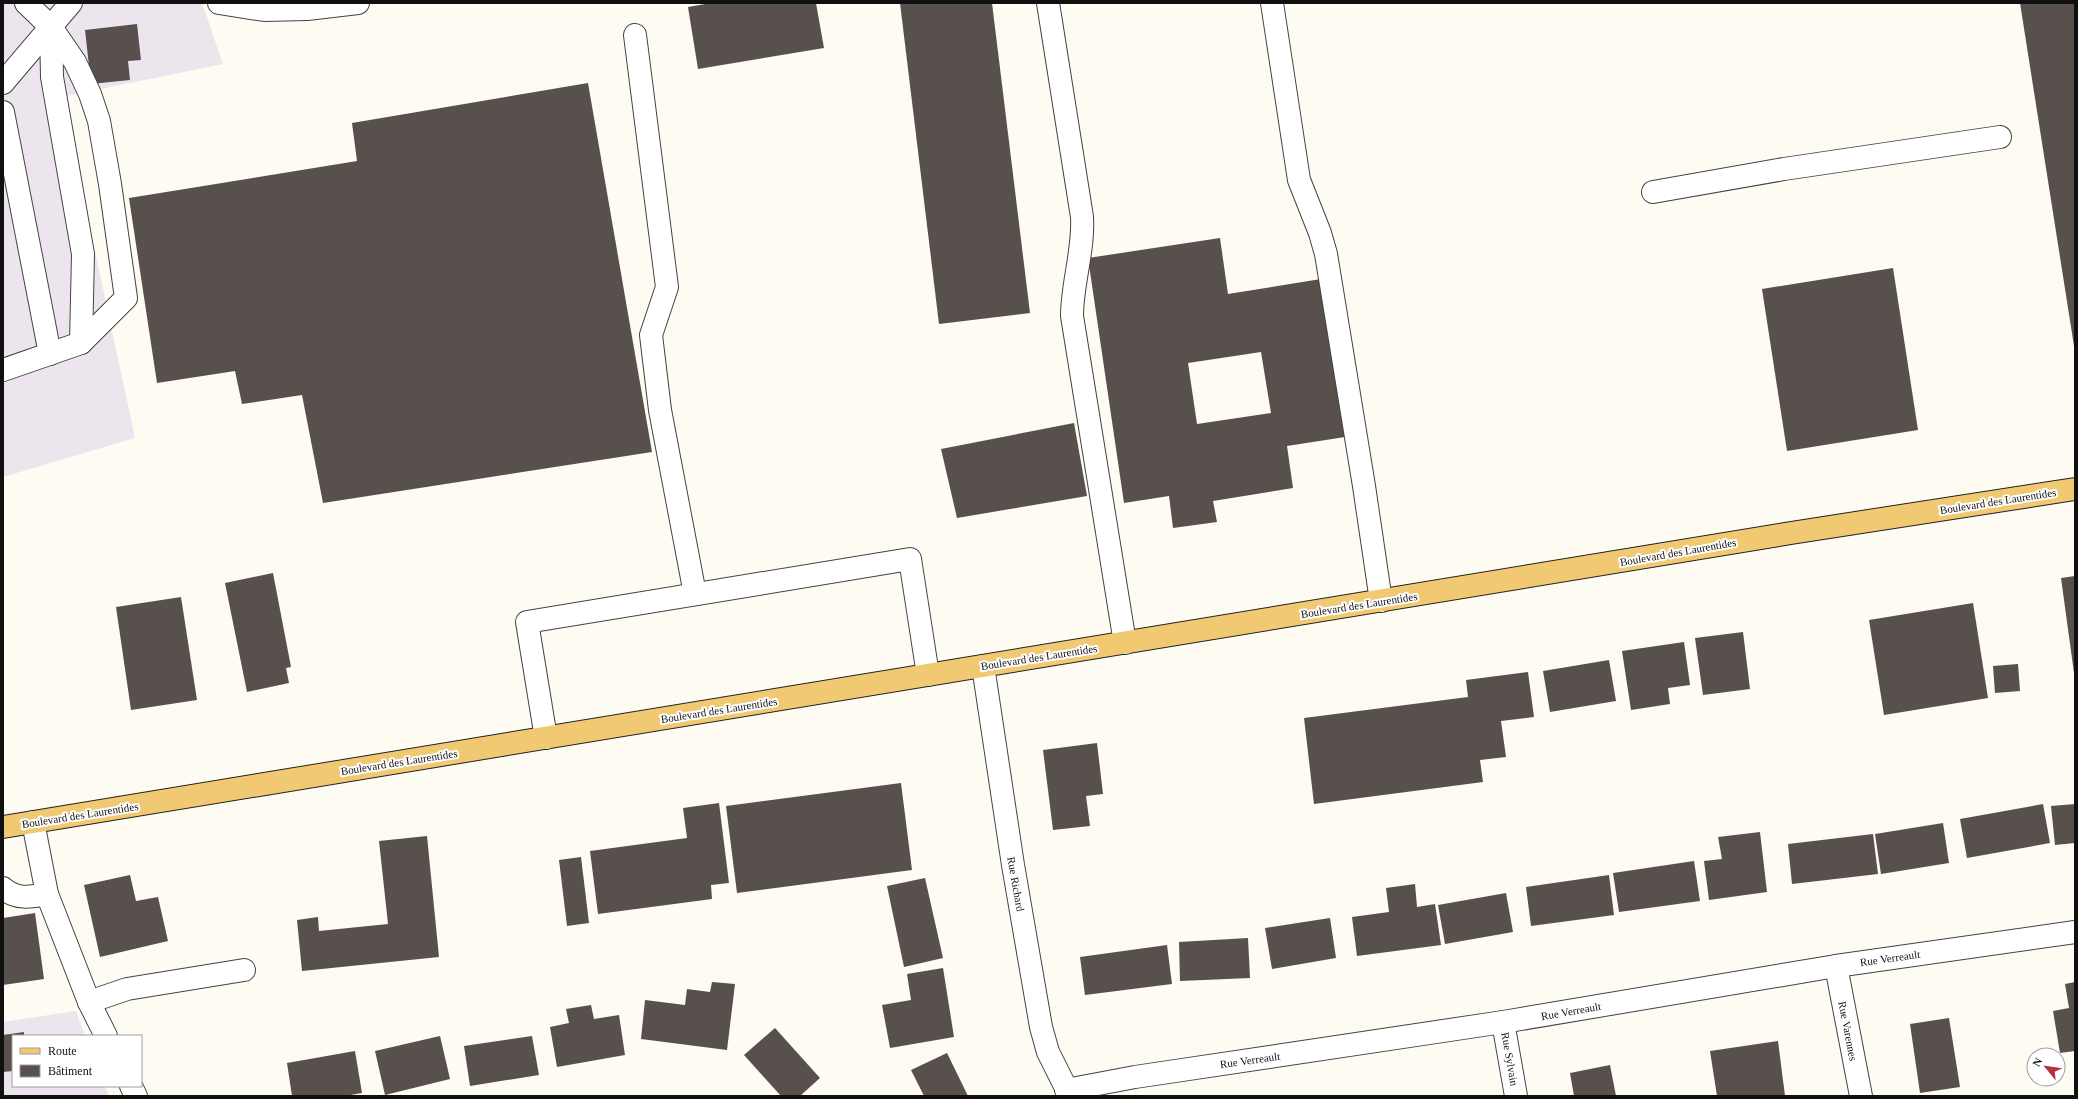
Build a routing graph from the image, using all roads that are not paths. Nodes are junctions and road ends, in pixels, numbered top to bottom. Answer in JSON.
{"nodes":[{"id":1,"x":26,"y":3,"type":"edge"},
{"id":2,"x":71,"y":3,"type":"edge"},
{"id":3,"x":219,"y":3,"type":"edge"},
{"id":4,"x":358,"y":3,"type":"edge"},
{"id":5,"x":1048,"y":3,"type":"edge"},
{"id":6,"x":1272,"y":3,"type":"edge"},
{"id":7,"x":51,"y":27,"type":"junction"},
{"id":8,"x":635,"y":35,"type":"dead end"},
{"id":9,"x":3,"y":83,"type":"edge"},
{"id":10,"x":3,"y":112,"type":"edge"},
{"id":11,"x":2000,"y":137,"type":"dead end"},
{"id":12,"x":1653,"y":192,"type":"dead end"},
{"id":13,"x":81,"y":343,"type":"junction"},
{"id":14,"x":50,"y":354,"type":"junction"},
{"id":15,"x":3,"y":370,"type":"edge"},
{"id":16,"x":2075,"y":489,"type":"edge"},
{"id":17,"x":695,"y":594,"type":"junction"},
{"id":18,"x":1380,"y":601,"type":"junction"},
{"id":19,"x":1126,"y":643,"type":"junction"},
{"id":20,"x":983,"y":666,"type":"junction"},
{"id":21,"x":928,"y":675,"type":"junction"},
{"id":22,"x":546,"y":738,"type":"junction"},
{"id":23,"x":33,"y":822,"type":"junction"},
{"id":24,"x":3,"y":827,"type":"edge"},
{"id":25,"x":3,"y":888,"type":"edge"},
{"id":26,"x":47,"y":894,"type":"junction"},
{"id":27,"x":2075,"y":932,"type":"edge"},
{"id":28,"x":1836,"y":966,"type":"junction"},
{"id":29,"x":244,"y":970,"type":"dead end"},
{"id":30,"x":89,"y":1002,"type":"junction"},
{"id":31,"x":1503,"y":1022,"type":"junction"},
{"id":32,"x":106,"y":1035,"type":"edge"},
{"id":33,"x":132,"y":1087,"type":"edge"},
{"id":34,"x":1068,"y":1093,"type":"edge"},
{"id":35,"x":136,"y":1096,"type":"edge"},
{"id":36,"x":1516,"y":1096,"type":"edge"},
{"id":37,"x":1861,"y":1096,"type":"edge"}],
"edges":[{"from":1,"to":7,"type":"street"},
{"from":2,"to":7,"type":"street"},
{"from":3,"to":4,"type":"street"},
{"from":5,"to":19,"type":"street"},
{"from":6,"to":18,"type":"street"},
{"from":7,"to":9,"type":"street"},
{"from":7,"to":13,"type":"street"},
{"from":7,"to":13,"type":"street"},
{"from":8,"to":17,"type":"street"},
{"from":10,"to":14,"type":"street"},
{"from":11,"to":12,"type":"street"},
{"from":13,"to":14,"type":"street"},
{"from":14,"to":15,"type":"street"},
{"from":16,"to":18,"type":"main road","name":"Boulevard des Laurentides"},
{"from":17,"to":21,"type":"street"},
{"from":17,"to":22,"type":"street"},
{"from":18,"to":19,"type":"main road","name":"Boulevard des Laurentides"},
{"from":19,"to":20,"type":"main road","name":"Boulevard des Laurentides"},
{"from":20,"to":21,"type":"main road","name":"Boulevard des Laurentides"},
{"from":20,"to":34,"type":"street","name":"Rue Richard"},
{"from":21,"to":22,"type":"main road","name":"Boulevard des Laurentides"},
{"from":22,"to":23,"type":"main road","name":"Boulevard des Laurentides"},
{"from":23,"to":24,"type":"main road","name":"Boulevard des Laurentides"},
{"from":23,"to":26,"type":"street"},
{"from":25,"to":26,"type":"street"},
{"from":26,"to":30,"type":"street"},
{"from":27,"to":28,"type":"street","name":"Rue Verreault"},
{"from":28,"to":31,"type":"street","name":"Rue Verreault"},
{"from":28,"to":37,"type":"street","name":"Rue Varennes"},
{"from":29,"to":30,"type":"street"},
{"from":30,"to":32,"type":"street"},
{"from":31,"to":34,"type":"street","name":"Rue Verreault"},
{"from":31,"to":36,"type":"street","name":"Rue Sylvain"},
{"from":33,"to":35,"type":"street"}]}
